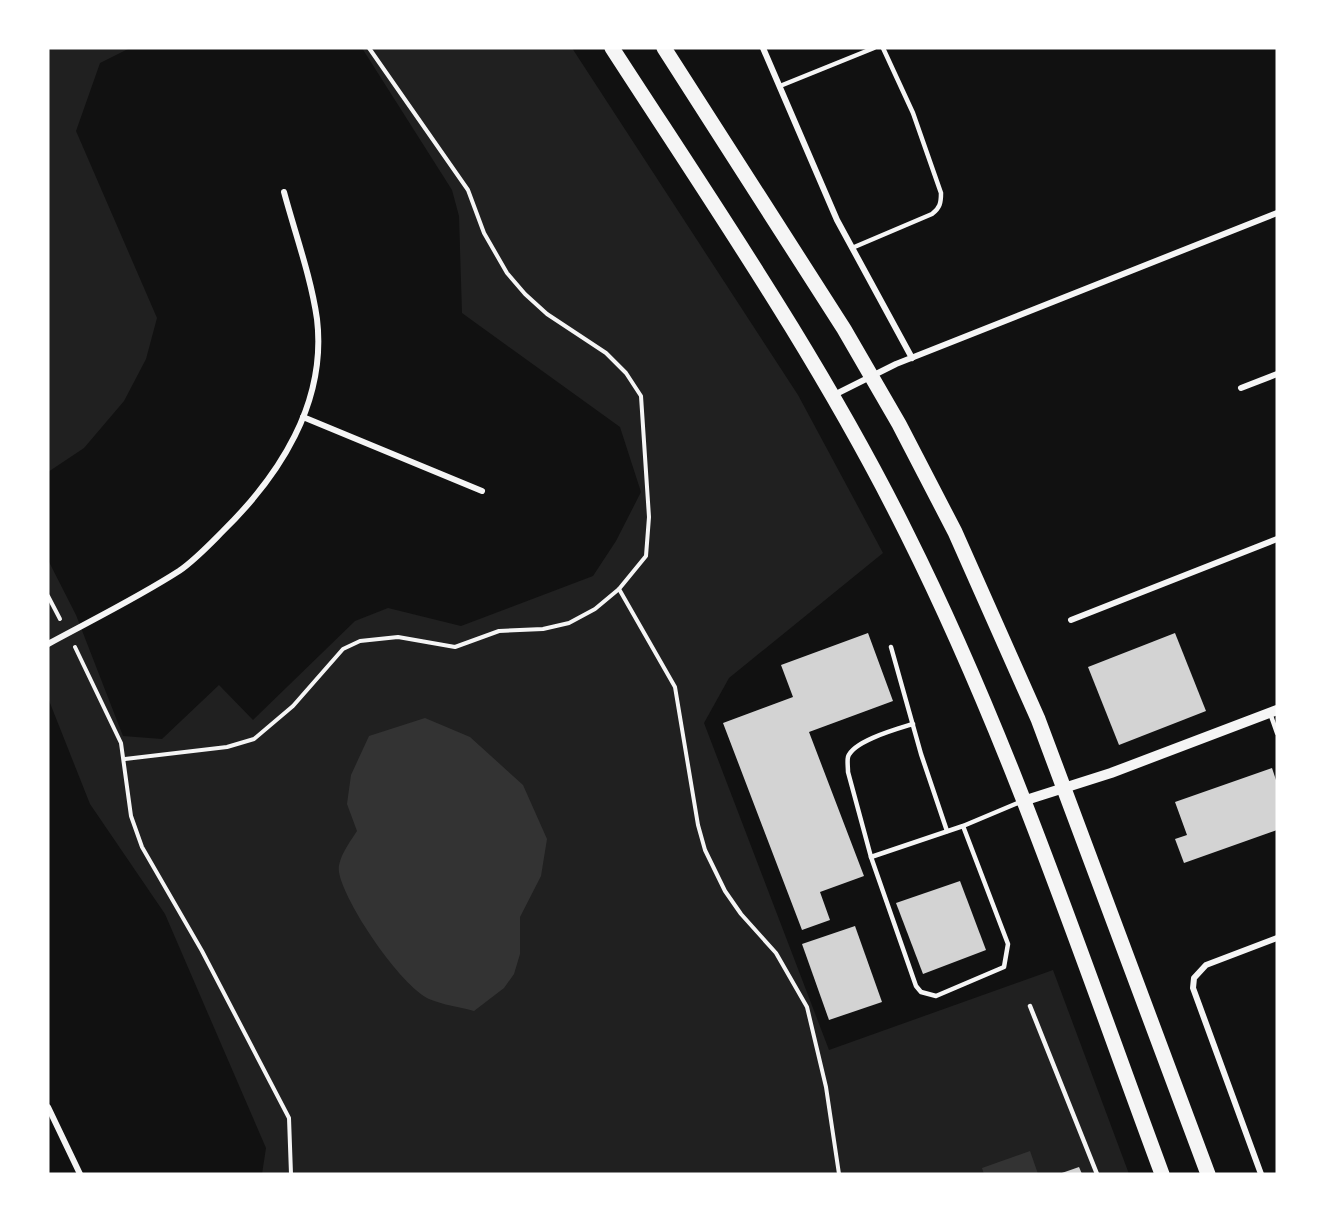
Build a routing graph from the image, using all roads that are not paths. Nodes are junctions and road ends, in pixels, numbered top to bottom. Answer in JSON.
{"nodes":[{"id":1,"x":612,"y":48,"type":"edge"},
{"id":2,"x":664,"y":48,"type":"edge"},
{"id":3,"x":763,"y":48,"type":"edge"},
{"id":4,"x":874,"y":48,"type":"edge"},
{"id":5,"x":883,"y":48,"type":"edge"},
{"id":6,"x":780,"y":87,"type":"junction"},
{"id":7,"x":284,"y":192,"type":"dead end"},
{"id":8,"x":1277,"y":213,"type":"edge"},
{"id":9,"x":852,"y":248,"type":"junction"},
{"id":10,"x":912,"y":358,"type":"junction"},
{"id":11,"x":1277,"y":374,"type":"edge"},
{"id":12,"x":872,"y":375,"type":"junction"},
{"id":13,"x":1241,"y":388,"type":"dead end"},
{"id":14,"x":834,"y":396,"type":"junction"},
{"id":15,"x":303,"y":417,"type":"junction"},
{"id":16,"x":482,"y":491,"type":"dead end"},
{"id":17,"x":1277,"y":539,"type":"edge"},
{"id":18,"x":1071,"y":620,"type":"dead end"},
{"id":19,"x":48,"y":644,"type":"edge"},
{"id":20,"x":891,"y":647,"type":"dead end"},
{"id":21,"x":1273,"y":711,"type":"edge"},
{"id":22,"x":913,"y":724,"type":"junction"},
{"id":23,"x":1277,"y":733,"type":"edge"},
{"id":24,"x":1063,"y":788,"type":"junction"},
{"id":25,"x":1023,"y":801,"type":"junction"},
{"id":26,"x":963,"y":826,"type":"junction"},
{"id":27,"x":947,"y":831,"type":"junction"},
{"id":28,"x":871,"y":857,"type":"junction"},
{"id":29,"x":1277,"y":938,"type":"edge"},
{"id":30,"x":1030,"y":1006,"type":"dead end"},
{"id":31,"x":48,"y":1107,"type":"edge"},
{"id":32,"x":80,"y":1174,"type":"edge"},
{"id":33,"x":1097,"y":1174,"type":"edge"},
{"id":34,"x":1162,"y":1174,"type":"edge"},
{"id":35,"x":1208,"y":1174,"type":"edge"},
{"id":36,"x":1261,"y":1174,"type":"edge"}],
"edges":[{"from":1,"to":14,"type":"main road"},
{"from":2,"to":12,"type":"main road"},
{"from":3,"to":6,"type":"street"},
{"from":4,"to":6,"type":"lane"},
{"from":5,"to":9,"type":"lane"},
{"from":6,"to":9,"type":"street"},
{"from":7,"to":15,"type":"street"},
{"from":8,"to":10,"type":"street"},
{"from":9,"to":10,"type":"street"},
{"from":10,"to":12,"type":"street"},
{"from":11,"to":13,"type":"street"},
{"from":12,"to":14,"type":"street"},
{"from":12,"to":24,"type":"main road"},
{"from":14,"to":25,"type":"main road"},
{"from":15,"to":16,"type":"street"},
{"from":15,"to":19,"type":"street"},
{"from":17,"to":18,"type":"street"},
{"from":20,"to":22,"type":"lane"},
{"from":21,"to":23,"type":"lane"},
{"from":21,"to":24,"type":"street"},
{"from":22,"to":27,"type":"lane"},
{"from":22,"to":28,"type":"lane"},
{"from":24,"to":25,"type":"street"},
{"from":24,"to":35,"type":"main road"},
{"from":25,"to":26,"type":"lane"},
{"from":25,"to":34,"type":"main road"},
{"from":26,"to":27,"type":"lane"},
{"from":26,"to":28,"type":"lane"},
{"from":27,"to":28,"type":"lane"},
{"from":29,"to":36,"type":"street"},
{"from":30,"to":33,"type":"lane"},
{"from":31,"to":32,"type":"street"}]}
